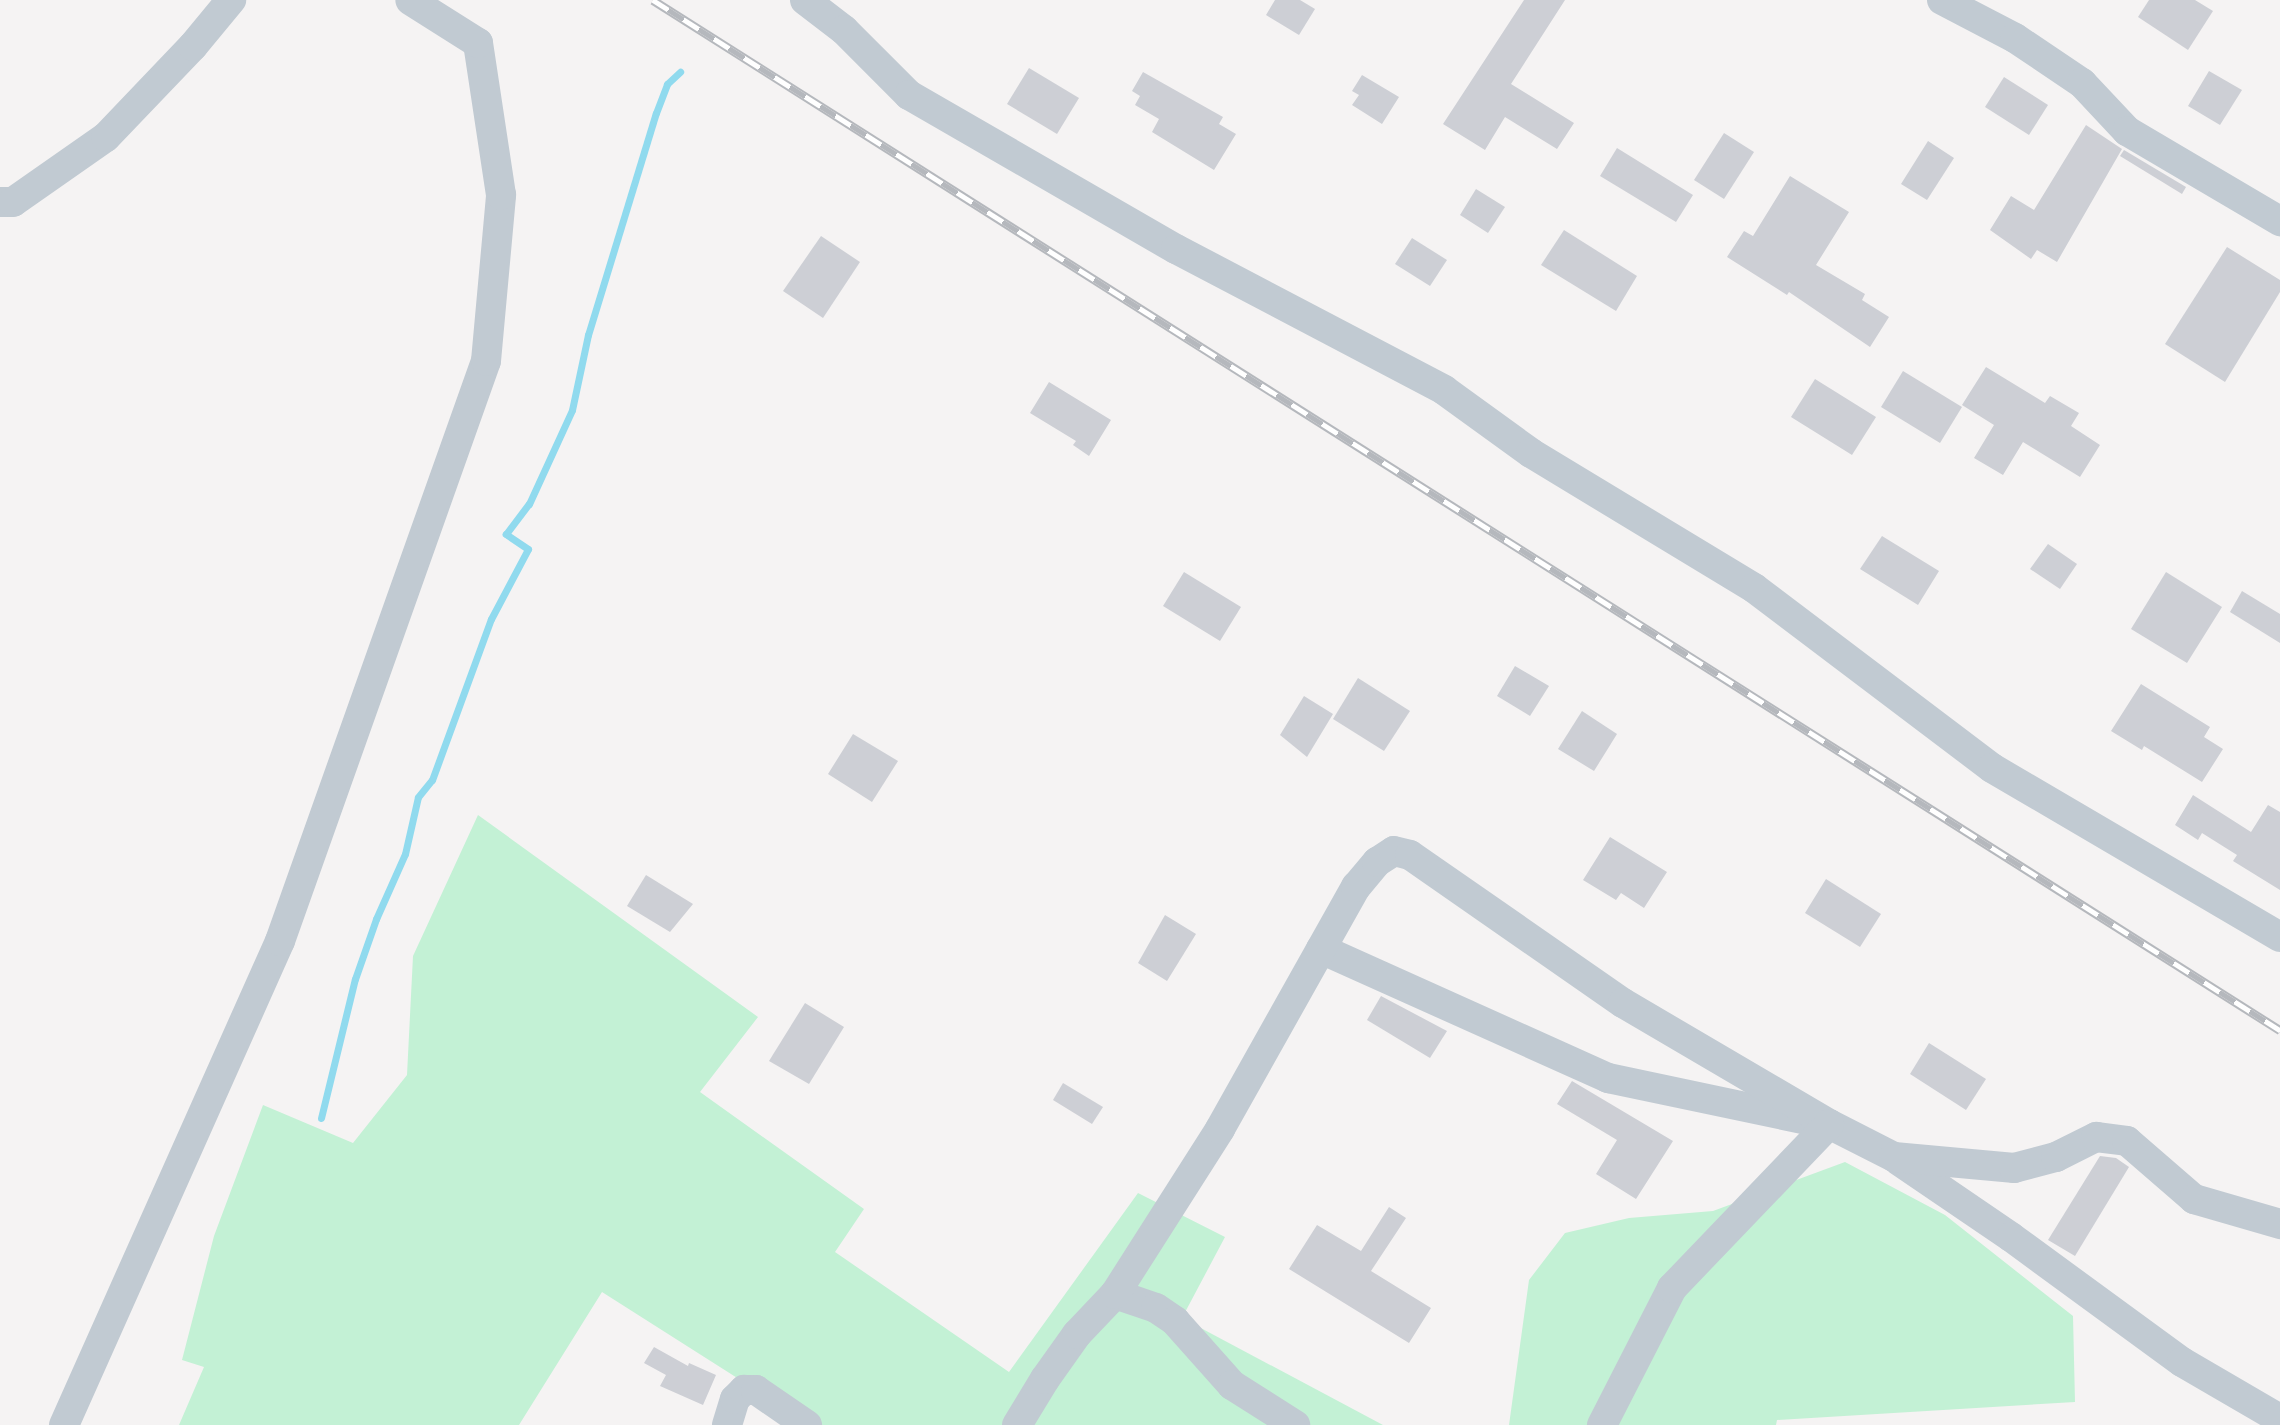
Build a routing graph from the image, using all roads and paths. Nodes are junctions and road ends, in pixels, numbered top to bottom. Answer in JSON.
{"nodes":[{"id":1,"x":231,"y":0,"type":"edge"},
{"id":2,"x":410,"y":0,"type":"edge"},
{"id":3,"x":805,"y":0,"type":"edge"},
{"id":4,"x":1942,"y":0,"type":"edge"},
{"id":5,"x":0,"y":202,"type":"edge"},
{"id":6,"x":2280,"y":221,"type":"edge"},
{"id":7,"x":2280,"y":937,"type":"edge"},
{"id":8,"x":1321,"y":949,"type":"junction"},
{"id":9,"x":1829,"y":1124,"type":"junction"},
{"id":10,"x":1894,"y":1157,"type":"junction"},
{"id":11,"x":2280,"y":1224,"type":"edge"},
{"id":12,"x":1115,"y":1294,"type":"junction"},
{"id":13,"x":2280,"y":1419,"type":"edge"},
{"id":14,"x":64,"y":1425,"type":"edge"},
{"id":15,"x":727,"y":1425,"type":"edge"},
{"id":16,"x":807,"y":1425,"type":"edge"},
{"id":17,"x":1017,"y":1425,"type":"edge"},
{"id":18,"x":1295,"y":1425,"type":"edge"},
{"id":19,"x":1602,"y":1425,"type":"edge"}],
"edges":[{"from":1,"to":5,"type":"street"},
{"from":2,"to":14,"type":"street"},
{"from":3,"to":7,"type":"street"},
{"from":4,"to":6,"type":"street"},
{"from":8,"to":9,"type":"street"},
{"from":8,"to":9,"type":"street"},
{"from":8,"to":12,"type":"street"},
{"from":9,"to":10,"type":"street"},
{"from":9,"to":19,"type":"street"},
{"from":10,"to":11,"type":"street"},
{"from":10,"to":13,"type":"street"},
{"from":12,"to":17,"type":"street"},
{"from":12,"to":18,"type":"street"},
{"from":15,"to":16,"type":"street"}]}
